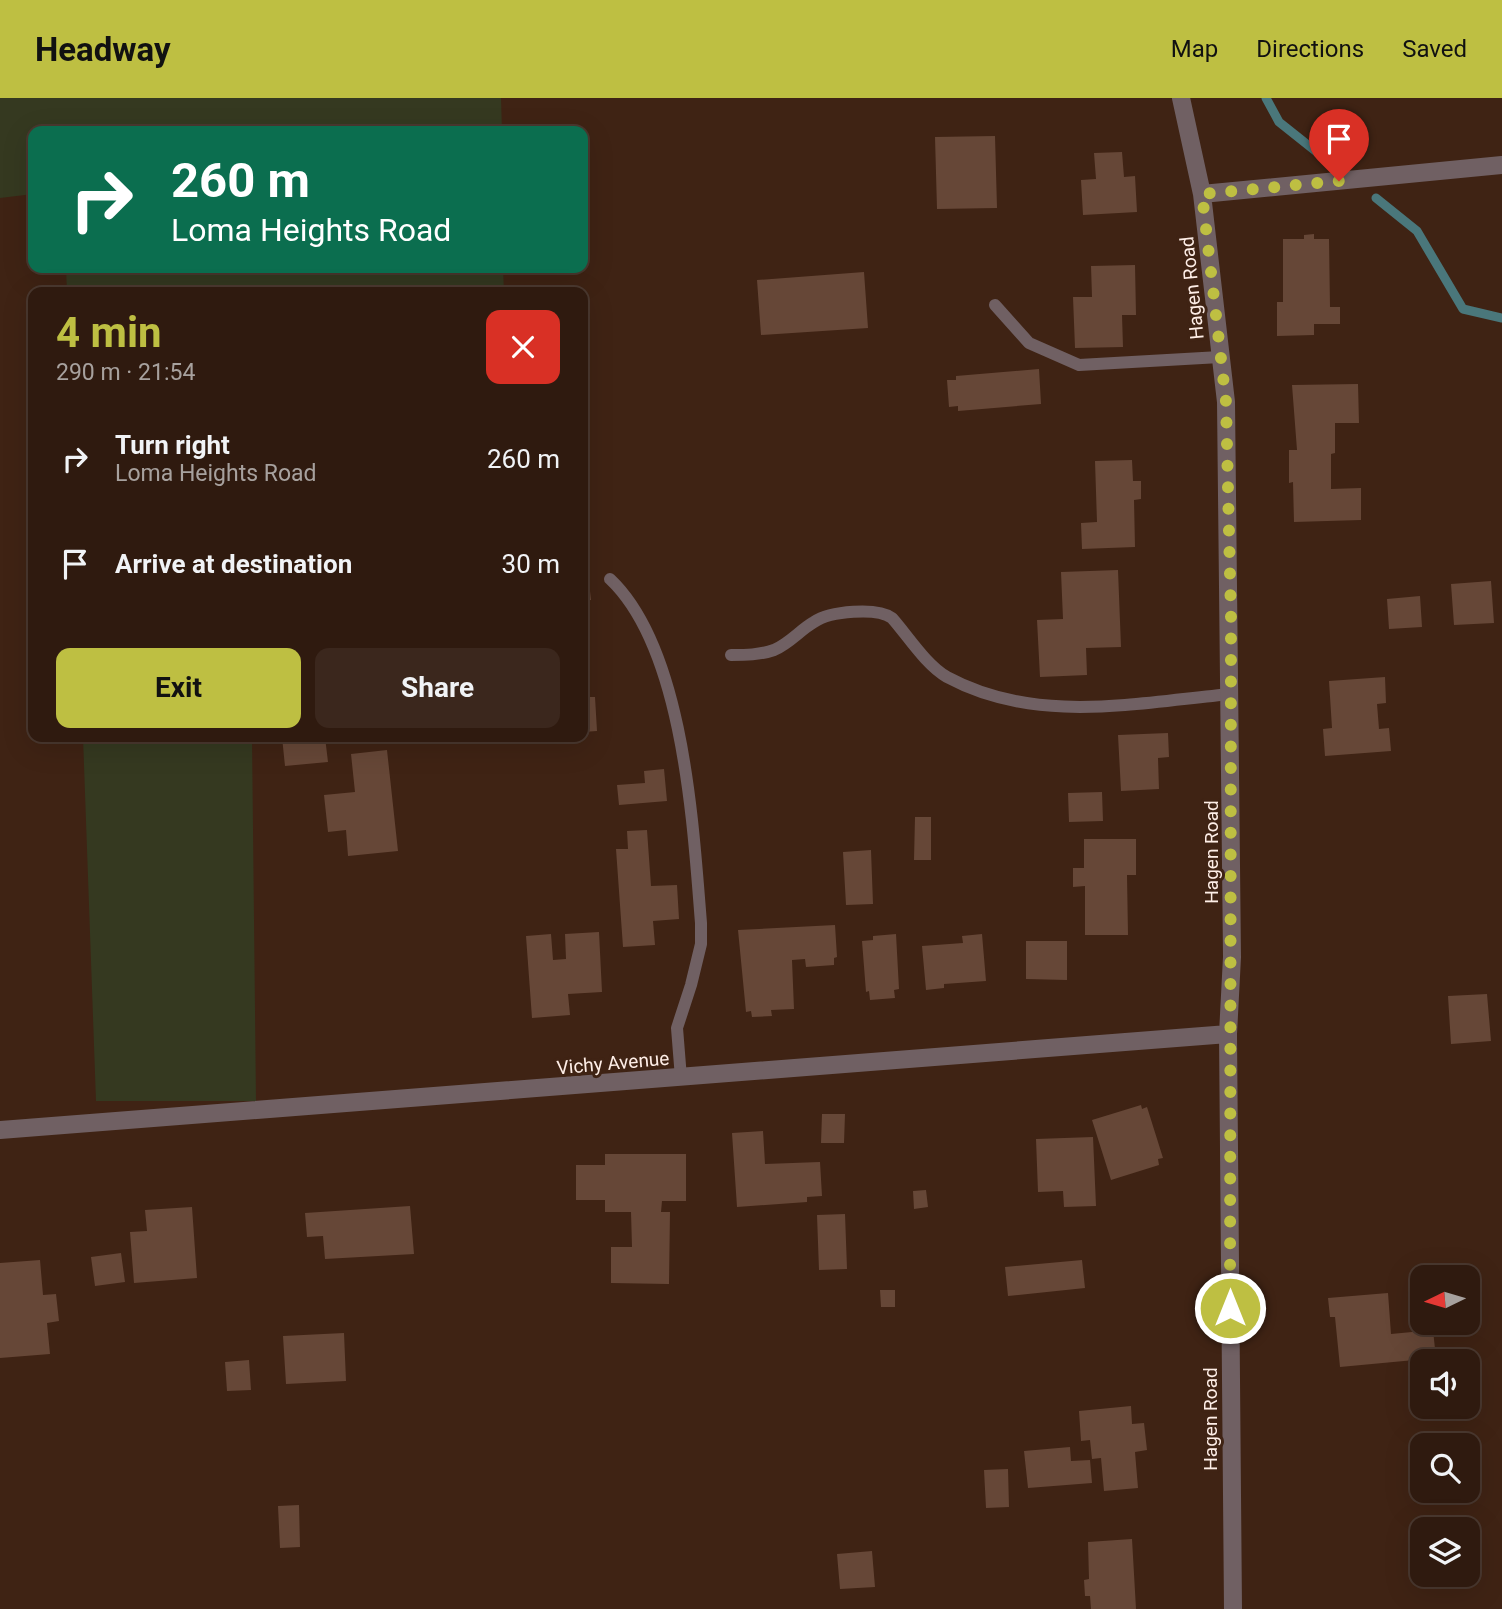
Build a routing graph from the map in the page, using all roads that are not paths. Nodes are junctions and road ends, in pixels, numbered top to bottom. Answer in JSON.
{"nodes":[{"id":1,"x":1181,"y":98,"type":"edge"},
{"id":2,"x":1502,"y":165,"type":"edge"},
{"id":3,"x":1202,"y":194,"type":"junction"},
{"id":4,"x":995,"y":305,"type":"dead end"},
{"id":5,"x":1220,"y":357,"type":"junction"},
{"id":6,"x":610,"y":579,"type":"dead end"},
{"id":7,"x":730,"y":655,"type":"dead end"},
{"id":8,"x":1231,"y":694,"type":"junction"},
{"id":9,"x":1228,"y":1034,"type":"junction"},
{"id":10,"x":681,"y":1078,"type":"junction"},
{"id":11,"x":0,"y":1130,"type":"edge"},
{"id":12,"x":1233,"y":1609,"type":"edge"}],
"edges":[{"from":1,"to":3,"type":"street","name":"Hagen Road"},
{"from":2,"to":3,"type":"street"},
{"from":3,"to":5,"type":"street","name":"Hagen Road"},
{"from":4,"to":5,"type":"lane"},
{"from":5,"to":8,"type":"street","name":"Hagen Road"},
{"from":6,"to":10,"type":"lane"},
{"from":7,"to":8,"type":"lane"},
{"from":8,"to":9,"type":"street","name":"Hagen Road"},
{"from":9,"to":10,"type":"street","name":"Vichy Avenue"},
{"from":9,"to":12,"type":"street","name":"Hagen Road"},
{"from":10,"to":11,"type":"street","name":"Vichy Avenue"}]}
